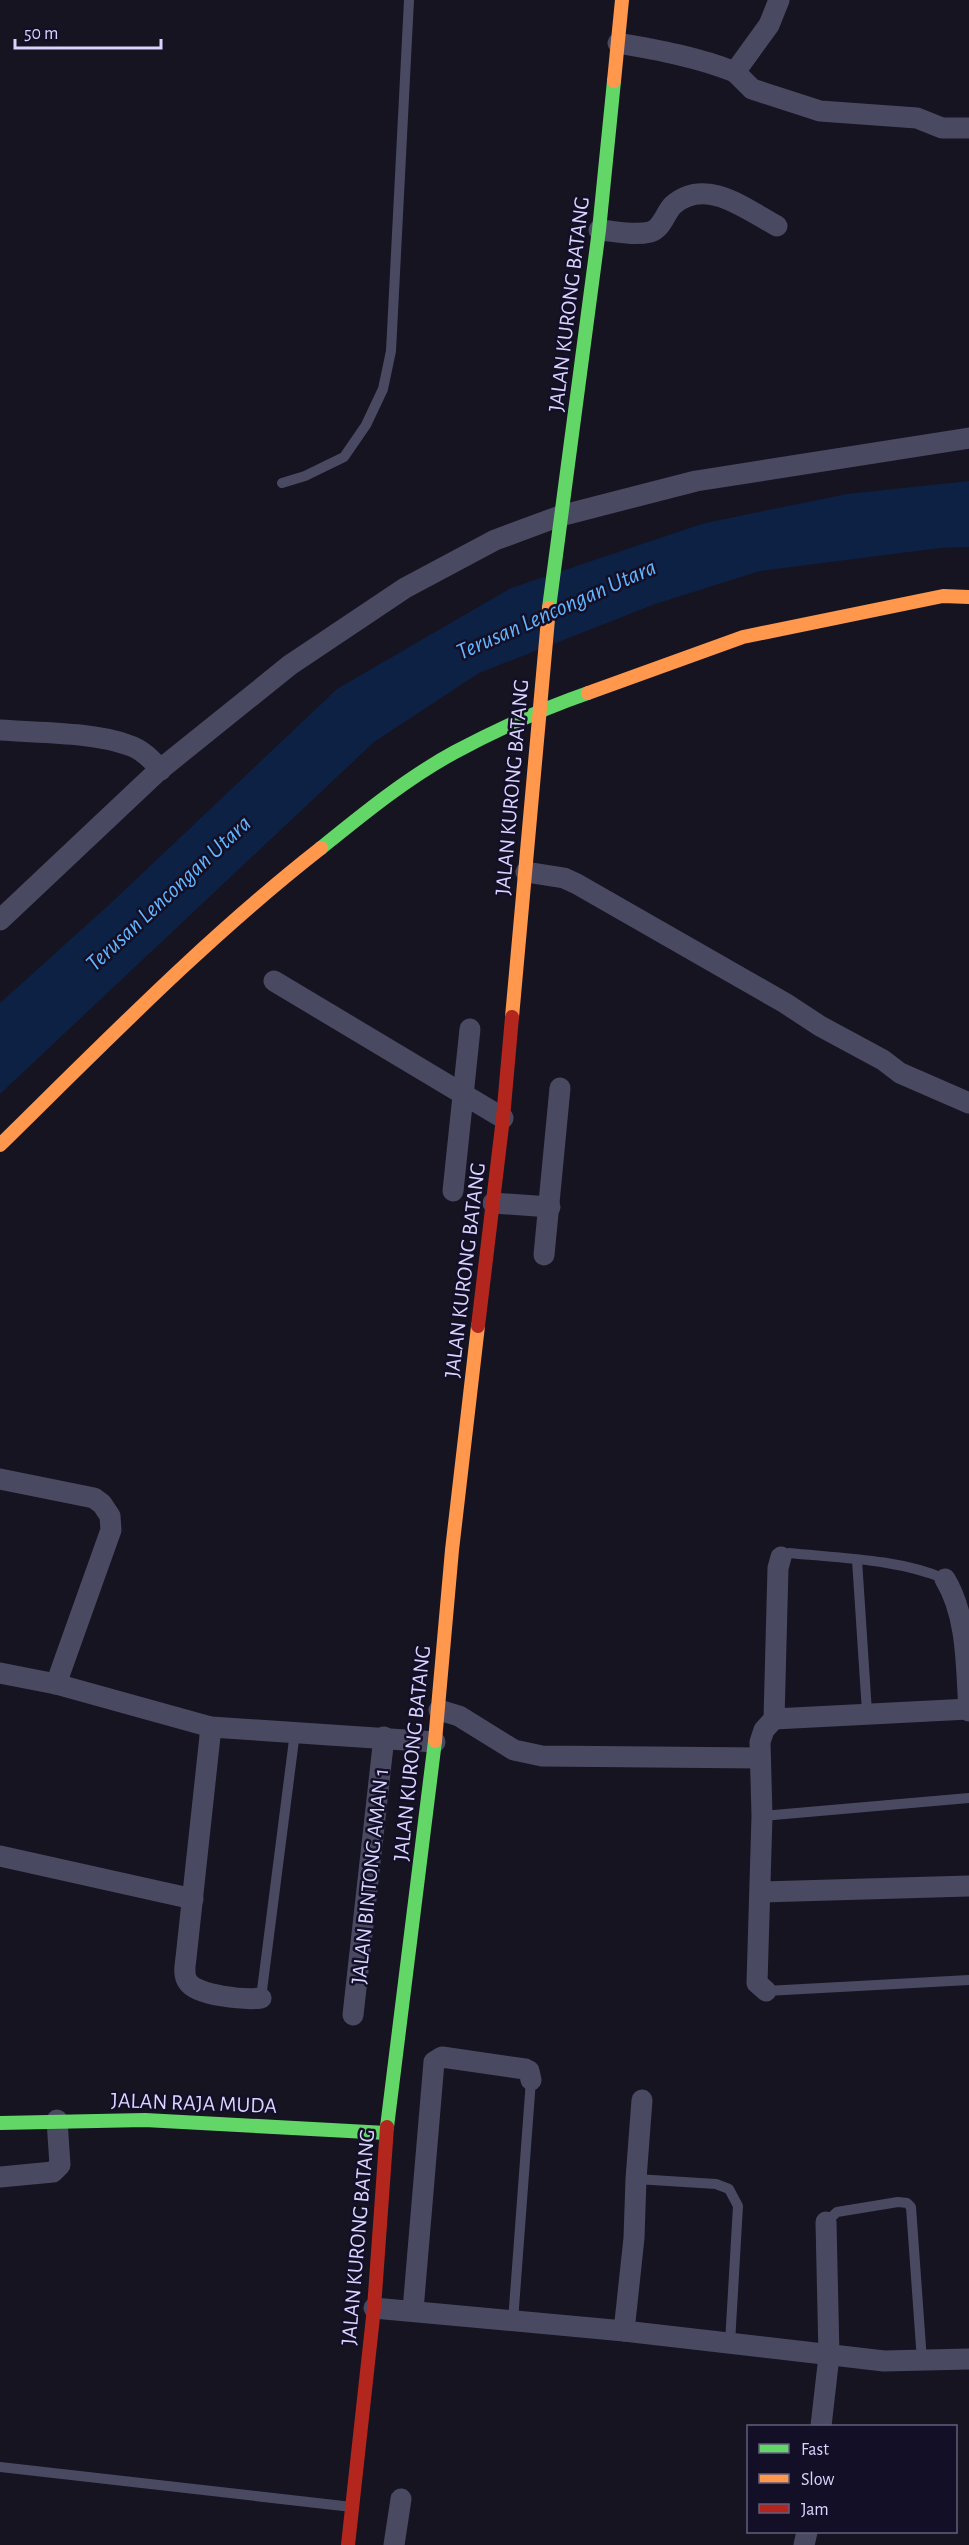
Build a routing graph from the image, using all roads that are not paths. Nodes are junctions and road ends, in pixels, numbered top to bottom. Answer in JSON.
{"nodes":[{"id":1,"x":409,"y":0,"type":"edge"},
{"id":2,"x":622,"y":0,"type":"edge"},
{"id":3,"x":779,"y":0,"type":"edge"},
{"id":4,"x":618,"y":43,"type":"junction"},
{"id":5,"x":735,"y":72,"type":"junction"},
{"id":6,"x":969,"y":128,"type":"edge"},
{"id":7,"x":777,"y":226,"type":"dead end"},
{"id":8,"x":599,"y":230,"type":"junction"},
{"id":9,"x":969,"y":438,"type":"edge"},
{"id":10,"x":282,"y":483,"type":"dead end"},
{"id":11,"x":560,"y":516,"type":"junction"},
{"id":12,"x":969,"y":597,"type":"edge"},
{"id":13,"x":538,"y":711,"type":"junction"},
{"id":14,"x":0,"y":730,"type":"edge"},
{"id":15,"x":161,"y":770,"type":"junction"},
{"id":16,"x":526,"y":872,"type":"junction"},
{"id":17,"x":0,"y":920,"type":"edge"},
{"id":18,"x":274,"y":981,"type":"dead end"},
{"id":19,"x":470,"y":1029,"type":"dead end"},
{"id":20,"x":560,"y":1088,"type":"dead end"},
{"id":21,"x":463,"y":1093,"type":"junction"},
{"id":22,"x":969,"y":1103,"type":"edge"},
{"id":23,"x":503,"y":1118,"type":"junction"},
{"id":24,"x":0,"y":1145,"type":"edge"},
{"id":25,"x":453,"y":1191,"type":"dead end"},
{"id":26,"x":493,"y":1203,"type":"junction"},
{"id":27,"x":550,"y":1207,"type":"junction"},
{"id":28,"x":544,"y":1255,"type":"dead end"},
{"id":29,"x":0,"y":1479,"type":"edge"},
{"id":30,"x":781,"y":1557,"type":"joint"},
{"id":31,"x":857,"y":1560,"type":"junction"},
{"id":32,"x":945,"y":1579,"type":"joint"},
{"id":33,"x":966,"y":1634,"type":"edge"},
{"id":34,"x":0,"y":1673,"type":"edge"},
{"id":35,"x":56,"y":1684,"type":"junction"},
{"id":36,"x":439,"y":1710,"type":"junction"},
{"id":37,"x":969,"y":1710,"type":"edge"},
{"id":38,"x":867,"y":1713,"type":"junction"},
{"id":39,"x":774,"y":1719,"type":"junction"},
{"id":40,"x":211,"y":1727,"type":"junction"},
{"id":41,"x":296,"y":1732,"type":"junction"},
{"id":42,"x":384,"y":1737,"type":"junction"},
{"id":43,"x":435,"y":1742,"type":"junction"},
{"id":44,"x":760,"y":1758,"type":"junction"},
{"id":45,"x":969,"y":1798,"type":"edge"},
{"id":46,"x":762,"y":1816,"type":"junction"},
{"id":47,"x":0,"y":1856,"type":"edge"},
{"id":48,"x":969,"y":1886,"type":"edge"},
{"id":49,"x":761,"y":1892,"type":"junction"},
{"id":50,"x":193,"y":1899,"type":"junction"},
{"id":51,"x":969,"y":1980,"type":"edge"},
{"id":52,"x":766,"y":1991,"type":"joint"},
{"id":53,"x":261,"y":1998,"type":"joint"},
{"id":54,"x":353,"y":2015,"type":"dead end"},
{"id":55,"x":531,"y":2080,"type":"joint"},
{"id":56,"x":642,"y":2100,"type":"dead end"},
{"id":57,"x":57,"y":2120,"type":"junction"},
{"id":58,"x":0,"y":2123,"type":"edge"},
{"id":59,"x":386,"y":2133,"type":"junction"},
{"id":60,"x":0,"y":2177,"type":"edge"},
{"id":61,"x":636,"y":2179,"type":"junction"},
{"id":62,"x":826,"y":2222,"type":"joint"},
{"id":63,"x":374,"y":2308,"type":"junction"},
{"id":64,"x":413,"y":2310,"type":"junction"},
{"id":65,"x":513,"y":2321,"type":"junction"},
{"id":66,"x":624,"y":2331,"type":"junction"},
{"id":67,"x":730,"y":2343,"type":"junction"},
{"id":68,"x":829,"y":2356,"type":"junction"},
{"id":69,"x":969,"y":2359,"type":"edge"},
{"id":70,"x":922,"y":2361,"type":"junction"},
{"id":71,"x":821,"y":2425,"type":"edge"},
{"id":72,"x":0,"y":2467,"type":"edge"},
{"id":73,"x":401,"y":2499,"type":"dead end"},
{"id":74,"x":352,"y":2507,"type":"junction"},
{"id":75,"x":348,"y":2545,"type":"edge"},
{"id":76,"x":394,"y":2545,"type":"edge"}],
"edges":[{"from":1,"to":10,"type":"lane"},
{"from":2,"to":4,"type":"street","name":"JALAN KURONG BATANG"},
{"from":3,"to":5,"type":"street"},
{"from":4,"to":5,"type":"street"},
{"from":4,"to":8,"type":"street","name":"JALAN KURONG BATANG"},
{"from":5,"to":6,"type":"street"},
{"from":7,"to":8,"type":"street"},
{"from":8,"to":11,"type":"street","name":"JALAN KURONG BATANG"},
{"from":9,"to":11,"type":"street"},
{"from":11,"to":13,"type":"street","name":"JALAN KURONG BATANG"},
{"from":11,"to":15,"type":"street"},
{"from":12,"to":13,"type":"street"},
{"from":13,"to":16,"type":"street","name":"JALAN KURONG BATANG"},
{"from":13,"to":24,"type":"street"},
{"from":14,"to":15,"type":"street"},
{"from":15,"to":17,"type":"street"},
{"from":16,"to":22,"type":"street"},
{"from":16,"to":23,"type":"street","name":"JALAN KURONG BATANG"},
{"from":18,"to":21,"type":"street"},
{"from":19,"to":21,"type":"street"},
{"from":20,"to":27,"type":"street"},
{"from":21,"to":23,"type":"street"},
{"from":21,"to":25,"type":"street"},
{"from":23,"to":26,"type":"street","name":"JALAN KURONG BATANG"},
{"from":26,"to":27,"type":"street"},
{"from":26,"to":36,"type":"street","name":"JALAN KURONG BATANG"},
{"from":27,"to":28,"type":"street"},
{"from":29,"to":35,"type":"street"},
{"from":30,"to":31,"type":"lane"},
{"from":30,"to":39,"type":"street"},
{"from":31,"to":32,"type":"lane"},
{"from":31,"to":38,"type":"lane"},
{"from":32,"to":33,"type":"street"},
{"from":33,"to":37,"type":"street"},
{"from":34,"to":35,"type":"street"},
{"from":35,"to":40,"type":"street"},
{"from":36,"to":43,"type":"street","name":"JALAN KURONG BATANG"},
{"from":36,"to":44,"type":"street"},
{"from":37,"to":38,"type":"street"},
{"from":38,"to":39,"type":"street"},
{"from":39,"to":44,"type":"street"},
{"from":40,"to":41,"type":"street"},
{"from":40,"to":50,"type":"street"},
{"from":41,"to":42,"type":"street"},
{"from":41,"to":53,"type":"lane"},
{"from":42,"to":43,"type":"street"},
{"from":42,"to":54,"type":"street","name":"JALAN BINTONG AMAN 1"},
{"from":43,"to":59,"type":"street","name":"JALAN KURONG BATANG"},
{"from":44,"to":46,"type":"street"},
{"from":45,"to":46,"type":"lane"},
{"from":46,"to":49,"type":"street"},
{"from":47,"to":50,"type":"street"},
{"from":48,"to":49,"type":"street"},
{"from":49,"to":52,"type":"street"},
{"from":50,"to":53,"type":"street"},
{"from":51,"to":52,"type":"lane"},
{"from":55,"to":64,"type":"street"},
{"from":55,"to":65,"type":"lane"},
{"from":56,"to":61,"type":"street"},
{"from":57,"to":58,"type":"street","name":"JALAN RAJA MUDA"},
{"from":57,"to":59,"type":"street","name":"JALAN RAJA MUDA"},
{"from":57,"to":60,"type":"street"},
{"from":59,"to":63,"type":"street","name":"JALAN KURONG BATANG"},
{"from":61,"to":66,"type":"street"},
{"from":61,"to":67,"type":"lane"},
{"from":62,"to":68,"type":"street"},
{"from":62,"to":70,"type":"lane"},
{"from":63,"to":64,"type":"street"},
{"from":63,"to":74,"type":"street","name":"JALAN KURONG BATANG"},
{"from":64,"to":65,"type":"street"},
{"from":65,"to":66,"type":"street"},
{"from":66,"to":67,"type":"street"},
{"from":67,"to":68,"type":"street"},
{"from":68,"to":70,"type":"street"},
{"from":68,"to":71,"type":"street"},
{"from":69,"to":70,"type":"street"},
{"from":72,"to":74,"type":"lane"},
{"from":73,"to":76,"type":"street"},
{"from":74,"to":75,"type":"street","name":"JALAN KURONG BATANG"}]}
